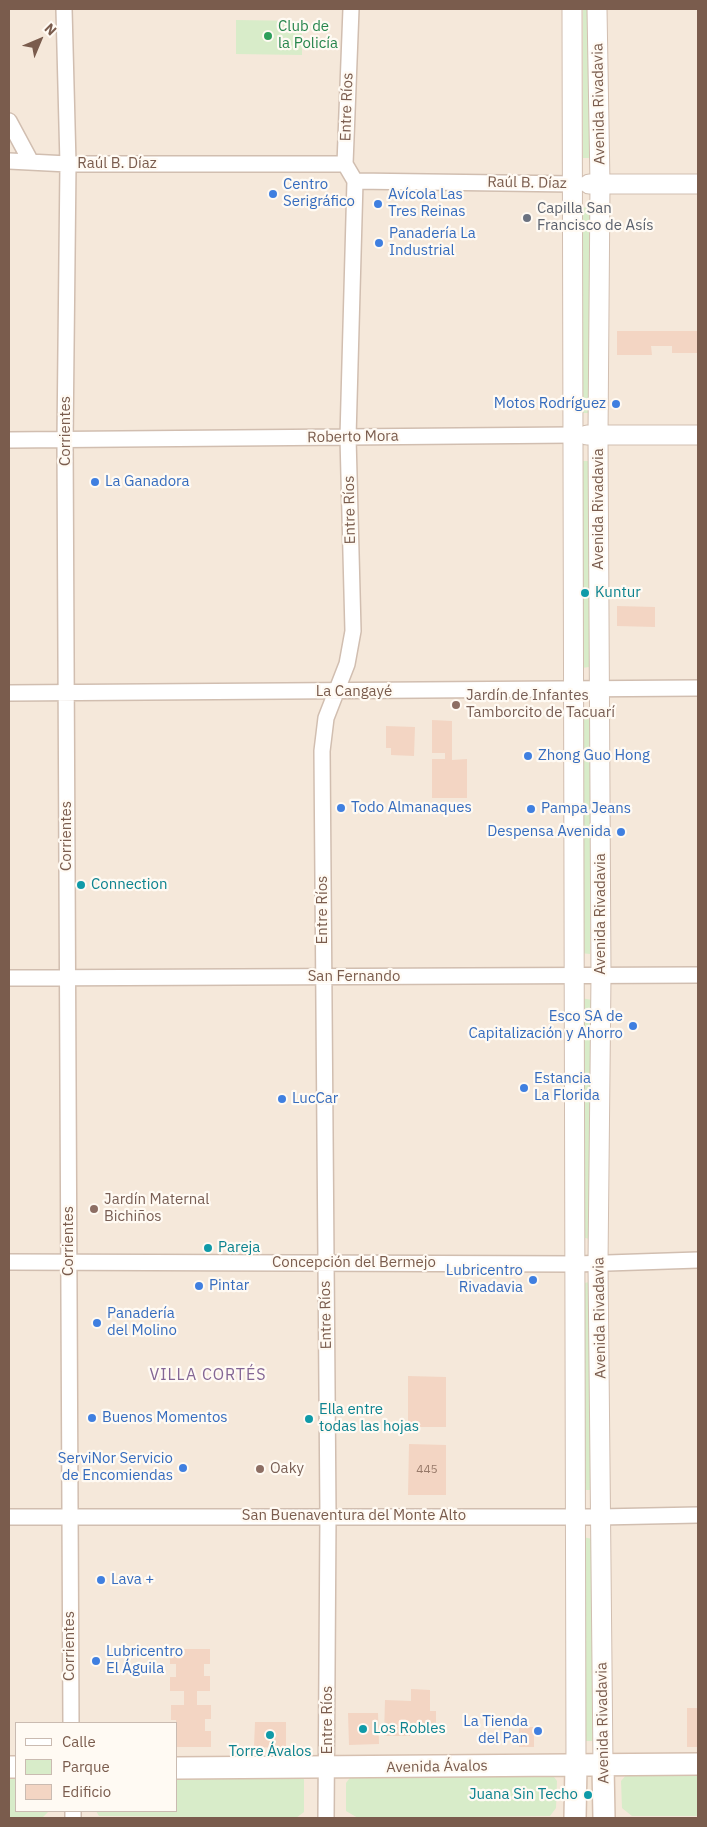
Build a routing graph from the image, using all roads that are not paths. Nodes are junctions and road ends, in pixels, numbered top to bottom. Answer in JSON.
{"nodes":[{"id":1,"x":64,"y":9,"type":"edge"},
{"id":2,"x":351,"y":9,"type":"edge"},
{"id":3,"x":572,"y":9,"type":"edge"},
{"id":4,"x":597,"y":9,"type":"edge"},
{"id":5,"x":9,"y":121,"type":"edge"},
{"id":6,"x":9,"y":161,"type":"edge"},
{"id":7,"x":32,"y":162,"type":"junction"},
{"id":8,"x":68,"y":164,"type":"junction"},
{"id":9,"x":345,"y":164,"type":"junction"},
{"id":10,"x":355,"y":181,"type":"junction"},
{"id":11,"x":572,"y":184,"type":"junction"},
{"id":12,"x":600,"y":184,"type":"junction"},
{"id":13,"x":698,"y":184,"type":"edge"},
{"id":14,"x":572,"y":435,"type":"junction"},
{"id":15,"x":598,"y":435,"type":"junction"},
{"id":16,"x":698,"y":436,"type":"edge"},
{"id":17,"x":348,"y":437,"type":"junction"},
{"id":18,"x":9,"y":440,"type":"edge"},
{"id":19,"x":65,"y":440,"type":"junction"},
{"id":20,"x":698,"y":688,"type":"edge"},
{"id":21,"x":572,"y":690,"type":"junction"},
{"id":22,"x":599,"y":690,"type":"junction"},
{"id":23,"x":67,"y":692,"type":"junction"},
{"id":24,"x":334,"y":692,"type":"junction"},
{"id":25,"x":9,"y":693,"type":"edge"},
{"id":26,"x":573,"y":975,"type":"junction"},
{"id":27,"x":601,"y":976,"type":"junction"},
{"id":28,"x":698,"y":976,"type":"edge"},
{"id":29,"x":324,"y":977,"type":"junction"},
{"id":30,"x":9,"y":978,"type":"edge"},
{"id":31,"x":67,"y":978,"type":"junction"},
{"id":32,"x":698,"y":1260,"type":"edge"},
{"id":33,"x":70,"y":1261,"type":"junction"},
{"id":34,"x":9,"y":1262,"type":"edge"},
{"id":35,"x":598,"y":1263,"type":"junction"},
{"id":36,"x":325,"y":1264,"type":"junction"},
{"id":37,"x":576,"y":1264,"type":"junction"},
{"id":38,"x":698,"y":1515,"type":"edge"},
{"id":39,"x":328,"y":1516,"type":"junction"},
{"id":40,"x":575,"y":1516,"type":"junction"},
{"id":41,"x":9,"y":1517,"type":"edge"},
{"id":42,"x":70,"y":1517,"type":"junction"},
{"id":43,"x":600,"y":1517,"type":"junction"},
{"id":44,"x":71,"y":1722,"type":"edge"},
{"id":45,"x":698,"y":1764,"type":"edge"},
{"id":46,"x":576,"y":1766,"type":"junction"},
{"id":47,"x":603,"y":1766,"type":"junction"},
{"id":48,"x":178,"y":1768,"type":"edge"},
{"id":49,"x":328,"y":1768,"type":"junction"},
{"id":50,"x":326,"y":1818,"type":"edge"},
{"id":51,"x":574,"y":1818,"type":"edge"},
{"id":52,"x":604,"y":1818,"type":"edge"}],
"edges":[{"from":1,"to":8,"type":"street","name":"Corrientes"},
{"from":2,"to":9,"type":"street","name":"Entre Ríos"},
{"from":3,"to":11,"type":"street","name":"Avenida Rivadavia"},
{"from":4,"to":12,"type":"street","name":"Avenida Rivadavia"},
{"from":5,"to":7,"type":"street"},
{"from":6,"to":7,"type":"street","name":"Raúl B. Díaz"},
{"from":7,"to":8,"type":"street","name":"Raúl B. Díaz"},
{"from":8,"to":9,"type":"street","name":"Raúl B. Díaz"},
{"from":8,"to":19,"type":"street","name":"Corrientes"},
{"from":9,"to":10,"type":"street","name":"Entre Ríos"},
{"from":10,"to":11,"type":"street","name":"Raúl B. Díaz"},
{"from":10,"to":17,"type":"street","name":"Entre Ríos"},
{"from":11,"to":12,"type":"street","name":"Raúl B. Díaz"},
{"from":11,"to":14,"type":"street","name":"Avenida Rivadavia"},
{"from":12,"to":13,"type":"street","name":"Raúl B. Díaz"},
{"from":12,"to":15,"type":"street","name":"Avenida Rivadavia"},
{"from":14,"to":15,"type":"street","name":"Roberto Mora"},
{"from":14,"to":17,"type":"street","name":"Roberto Mora"},
{"from":14,"to":21,"type":"street","name":"Avenida Rivadavia"},
{"from":15,"to":16,"type":"street","name":"Roberto Mora"},
{"from":15,"to":22,"type":"street","name":"Avenida Rivadavia"},
{"from":17,"to":19,"type":"street","name":"Roberto Mora"},
{"from":17,"to":24,"type":"street","name":"Entre Ríos"},
{"from":18,"to":19,"type":"street","name":"Roberto Mora"},
{"from":19,"to":23,"type":"street","name":"Corrientes"},
{"from":20,"to":22,"type":"street","name":"La Cangayé"},
{"from":21,"to":22,"type":"street","name":"La Cangayé"},
{"from":21,"to":24,"type":"street","name":"La Cangayé"},
{"from":21,"to":26,"type":"street","name":"Avenida Rivadavia"},
{"from":22,"to":27,"type":"street","name":"Avenida Rivadavia"},
{"from":23,"to":24,"type":"street","name":"La Cangayé"},
{"from":23,"to":25,"type":"street","name":"La Cangayé"},
{"from":23,"to":31,"type":"street","name":"Corrientes"},
{"from":24,"to":29,"type":"street","name":"Entre Ríos"},
{"from":26,"to":27,"type":"street","name":"San Fernando"},
{"from":26,"to":29,"type":"street","name":"San Fernando"},
{"from":26,"to":37,"type":"street","name":"Avenida Rivadavia"},
{"from":27,"to":28,"type":"street","name":"San Fernando"},
{"from":27,"to":35,"type":"street","name":"Avenida Rivadavia"},
{"from":29,"to":31,"type":"street","name":"San Fernando"},
{"from":29,"to":36,"type":"street","name":"Entre Ríos"},
{"from":30,"to":31,"type":"street","name":"San Fernando"},
{"from":31,"to":33,"type":"street","name":"Corrientes"},
{"from":32,"to":35,"type":"street","name":"Concepción del Bermejo"},
{"from":33,"to":34,"type":"street","name":"Concepción del Bermejo"},
{"from":33,"to":36,"type":"street","name":"Concepción del Bermejo"},
{"from":33,"to":42,"type":"street","name":"Corrientes"},
{"from":35,"to":37,"type":"street","name":"Concepción del Bermejo"},
{"from":35,"to":43,"type":"street","name":"Avenida Rivadavia"},
{"from":36,"to":37,"type":"street","name":"Concepción del Bermejo"},
{"from":36,"to":39,"type":"street","name":"Entre Ríos"},
{"from":37,"to":40,"type":"street","name":"Avenida Rivadavia"},
{"from":38,"to":43,"type":"street","name":"San Buenaventura del Monte Alto"},
{"from":39,"to":40,"type":"street","name":"San Buenaventura del Monte Alto"},
{"from":39,"to":42,"type":"street","name":"San Buenaventura del Monte Alto"},
{"from":39,"to":49,"type":"street","name":"Entre Ríos"},
{"from":40,"to":43,"type":"street","name":"San Buenaventura del Monte Alto"},
{"from":40,"to":46,"type":"street","name":"Avenida Rivadavia"},
{"from":41,"to":42,"type":"street","name":"San Buenaventura del Monte Alto"},
{"from":42,"to":44,"type":"street","name":"Corrientes"},
{"from":43,"to":47,"type":"street","name":"Avenida Rivadavia"},
{"from":45,"to":47,"type":"main road","name":"Avenida Ávalos"},
{"from":46,"to":47,"type":"main road","name":"Avenida Ávalos"},
{"from":46,"to":49,"type":"main road","name":"Avenida Ávalos"},
{"from":46,"to":51,"type":"main road","name":"Avenida Rivadavia"},
{"from":47,"to":52,"type":"main road","name":"Avenida Rivadavia"},
{"from":48,"to":49,"type":"main road","name":"Avenida Ávalos"},
{"from":49,"to":50,"type":"street","name":"Entre Ríos"}]}
